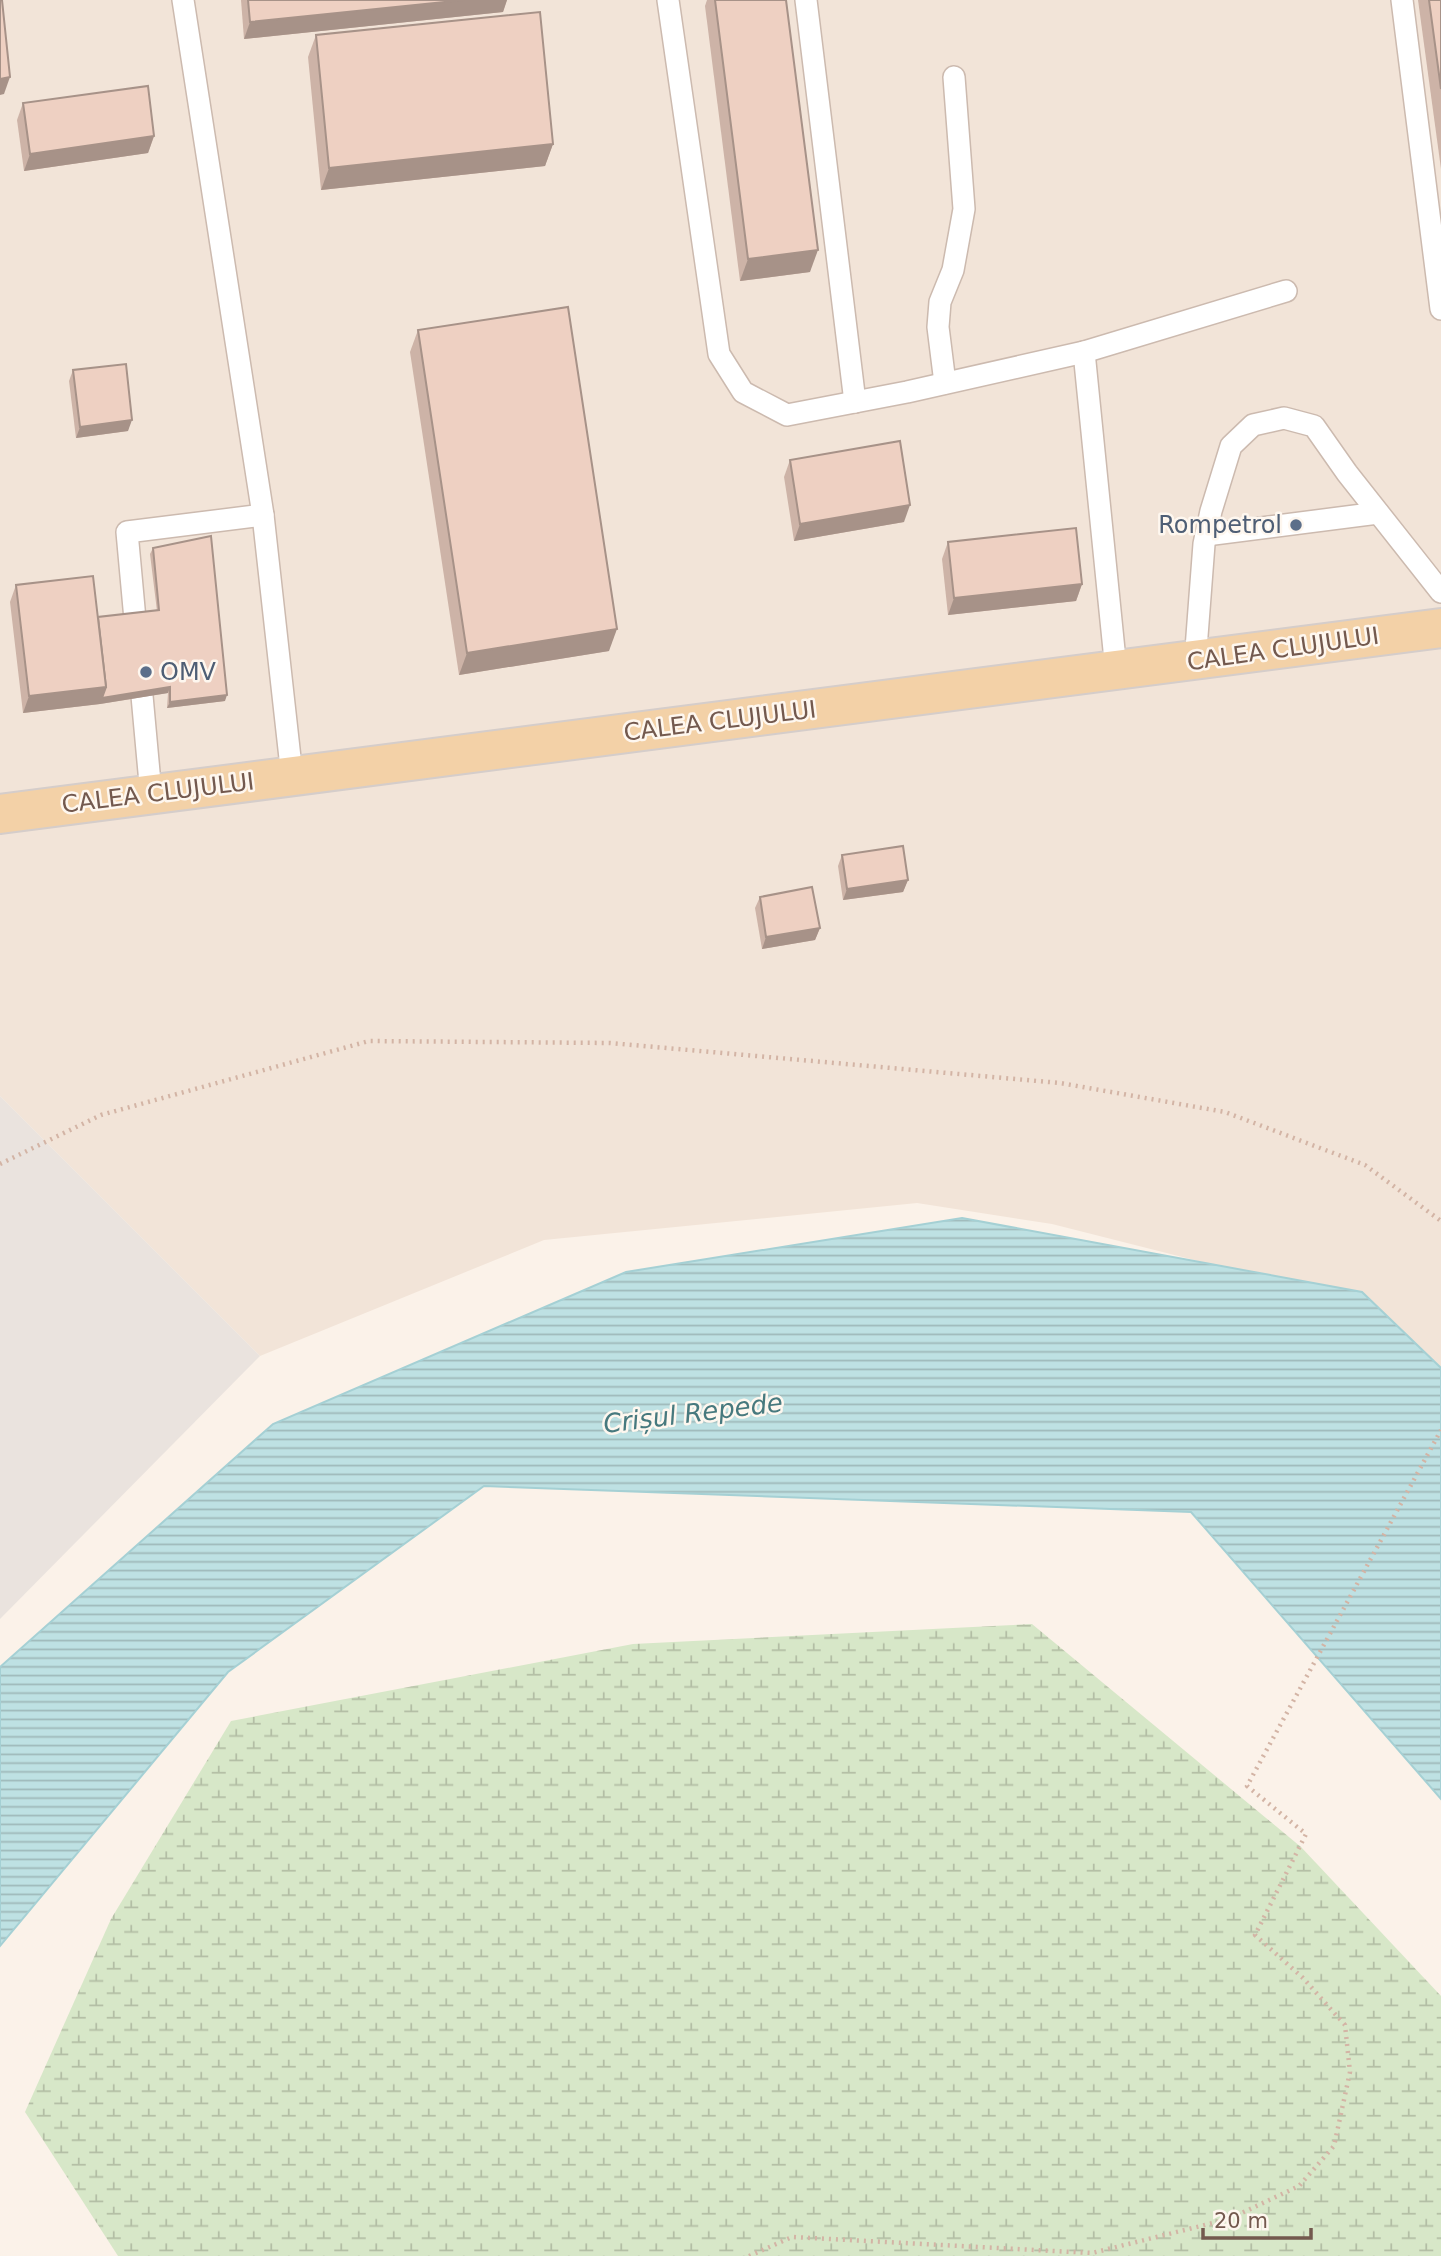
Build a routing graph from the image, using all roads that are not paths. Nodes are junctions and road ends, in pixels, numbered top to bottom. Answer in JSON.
{"nodes":[{"id":1,"x":183,"y":0,"type":"edge"},
{"id":2,"x":667,"y":0,"type":"edge"},
{"id":3,"x":806,"y":0,"type":"edge"},
{"id":4,"x":1402,"y":0,"type":"edge"},
{"id":5,"x":954,"y":77,"type":"dead end"},
{"id":6,"x":1286,"y":291,"type":"dead end"},
{"id":7,"x":1441,"y":309,"type":"edge"},
{"id":8,"x":1084,"y":352,"type":"junction"},
{"id":9,"x":945,"y":383,"type":"junction"},
{"id":10,"x":855,"y":402,"type":"junction"},
{"id":11,"x":1378,"y":513,"type":"junction"},
{"id":12,"x":263,"y":515,"type":"junction"},
{"id":13,"x":1206,"y":535,"type":"junction"},
{"id":14,"x":1441,"y":592,"type":"edge"},
{"id":15,"x":1441,"y":628,"type":"edge"},
{"id":16,"x":1195,"y":662,"type":"junction"},
{"id":17,"x":1116,"y":670,"type":"junction"},
{"id":18,"x":292,"y":776,"type":"junction"},
{"id":19,"x":151,"y":794,"type":"junction"},
{"id":20,"x":0,"y":814,"type":"edge"}],
"edges":[{"from":1,"to":12,"type":"lane"},
{"from":2,"to":10,"type":"lane"},
{"from":3,"to":10,"type":"lane"},
{"from":4,"to":7,"type":"lane"},
{"from":5,"to":9,"type":"lane"},
{"from":6,"to":8,"type":"lane"},
{"from":8,"to":9,"type":"lane"},
{"from":8,"to":17,"type":"lane"},
{"from":9,"to":10,"type":"lane"},
{"from":11,"to":13,"type":"lane"},
{"from":11,"to":13,"type":"lane"},
{"from":11,"to":14,"type":"lane"},
{"from":12,"to":18,"type":"lane"},
{"from":12,"to":19,"type":"lane"},
{"from":13,"to":16,"type":"lane"},
{"from":15,"to":16,"type":"main road","name":"CALEA CLUJULUI"},
{"from":16,"to":17,"type":"main road","name":"CALEA CLUJULUI"},
{"from":17,"to":18,"type":"main road","name":"CALEA CLUJULUI"},
{"from":18,"to":19,"type":"main road","name":"CALEA CLUJULUI"},
{"from":19,"to":20,"type":"main road","name":"CALEA CLUJULUI"}]}
